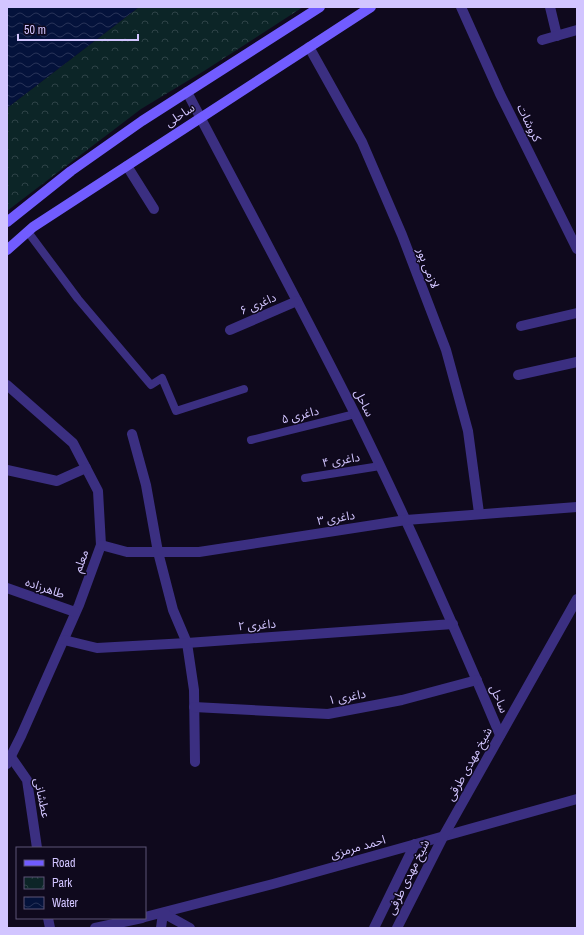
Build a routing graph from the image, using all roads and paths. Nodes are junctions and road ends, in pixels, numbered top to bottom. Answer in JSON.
{"nodes":[{"id":1,"x":320,"y":7,"type":"edge"},
{"id":2,"x":371,"y":7,"type":"edge"},
{"id":3,"x":461,"y":7,"type":"edge"},
{"id":4,"x":550,"y":7,"type":"edge"},
{"id":5,"x":577,"y":30,"type":"edge"},
{"id":6,"x":557,"y":36,"type":"junction"},
{"id":7,"x":542,"y":40,"type":"dead end"},
{"id":8,"x":309,"y":46,"type":"junction"},
{"id":9,"x":187,"y":92,"type":"junction"},
{"id":10,"x":200,"y":117,"type":"junction"},
{"id":11,"x":126,"y":166,"type":"junction"},
{"id":12,"x":154,"y":209,"type":"dead end"},
{"id":13,"x":7,"y":222,"type":"edge"},
{"id":14,"x":28,"y":232,"type":"junction"},
{"id":15,"x":577,"y":249,"type":"edge"},
{"id":16,"x":7,"y":250,"type":"edge"},
{"id":17,"x":297,"y":301,"type":"junction"},
{"id":18,"x":577,"y":313,"type":"edge"},
{"id":19,"x":521,"y":326,"type":"dead end"},
{"id":20,"x":230,"y":330,"type":"dead end"},
{"id":21,"x":577,"y":362,"type":"edge"},
{"id":22,"x":518,"y":375,"type":"dead end"},
{"id":23,"x":7,"y":385,"type":"edge"},
{"id":24,"x":244,"y":389,"type":"dead end"},
{"id":25,"x":355,"y":414,"type":"junction"},
{"id":26,"x":132,"y":434,"type":"dead end"},
{"id":27,"x":251,"y":440,"type":"dead end"},
{"id":28,"x":380,"y":466,"type":"junction"},
{"id":29,"x":86,"y":468,"type":"junction"},
{"id":30,"x":7,"y":470,"type":"edge"},
{"id":31,"x":305,"y":478,"type":"dead end"},
{"id":32,"x":577,"y":507,"type":"edge"},
{"id":33,"x":479,"y":513,"type":"junction"},
{"id":34,"x":406,"y":520,"type":"junction"},
{"id":35,"x":101,"y":545,"type":"junction"},
{"id":36,"x":158,"y":552,"type":"junction"},
{"id":37,"x":7,"y":588,"type":"edge"},
{"id":38,"x":577,"y":599,"type":"edge"},
{"id":39,"x":75,"y":612,"type":"junction"},
{"id":40,"x":574,"y":612,"type":"edge"},
{"id":41,"x":453,"y":624,"type":"junction"},
{"id":42,"x":64,"y":640,"type":"junction"},
{"id":43,"x":187,"y":643,"type":"junction"},
{"id":44,"x":477,"y":680,"type":"junction"},
{"id":45,"x":194,"y":707,"type":"junction"},
{"id":46,"x":500,"y":734,"type":"junction"},
{"id":47,"x":9,"y":760,"type":"edge"},
{"id":48,"x":195,"y":762,"type":"dead end"},
{"id":49,"x":577,"y":799,"type":"edge"},
{"id":50,"x":443,"y":837,"type":"junction"},
{"id":51,"x":416,"y":844,"type":"junction"},
{"id":52,"x":38,"y":847,"type":"edge"},
{"id":53,"x":163,"y":913,"type":"junction"},
{"id":54,"x":146,"y":917,"type":"edge"},
{"id":55,"x":137,"y":919,"type":"edge"},
{"id":56,"x":95,"y":928,"type":"edge"},
{"id":57,"x":161,"y":928,"type":"edge"},
{"id":58,"x":190,"y":928,"type":"edge"},
{"id":59,"x":374,"y":928,"type":"edge"},
{"id":60,"x":398,"y":928,"type":"edge"}],
"edges":[{"from":1,"to":9,"type":"main road","name":"ساحلی"},
{"from":2,"to":8,"type":"main road","name":"ساحلی"},
{"from":3,"to":15,"type":"street","name":"کروشات"},
{"from":4,"to":6,"type":"street"},
{"from":5,"to":6,"type":"street"},
{"from":6,"to":7,"type":"street"},
{"from":8,"to":10,"type":"main road","name":"ساحلی"},
{"from":8,"to":33,"type":"street","name":"لازمی پور"},
{"from":9,"to":10,"type":"street","name":"ساحل"},
{"from":9,"to":13,"type":"main road","name":"ساحلی"},
{"from":10,"to":11,"type":"main road","name":"ساحلی"},
{"from":10,"to":17,"type":"street","name":"ساحل"},
{"from":11,"to":12,"type":"street"},
{"from":11,"to":14,"type":"main road","name":"ساحلی"},
{"from":14,"to":16,"type":"main road","name":"ساحلی"},
{"from":14,"to":24,"type":"lane"},
{"from":17,"to":20,"type":"street","name":"داغری ۶"},
{"from":17,"to":25,"type":"street","name":"ساحل"},
{"from":18,"to":19,"type":"street"},
{"from":21,"to":22,"type":"street"},
{"from":23,"to":29,"type":"street","name":"معلم"},
{"from":25,"to":27,"type":"lane","name":"داغری ۵"},
{"from":25,"to":28,"type":"street","name":"ساحل"},
{"from":26,"to":36,"type":"street"},
{"from":28,"to":31,"type":"lane","name":"داغری ۴"},
{"from":28,"to":34,"type":"street","name":"ساحل"},
{"from":29,"to":30,"type":"street"},
{"from":29,"to":35,"type":"street","name":"معلم"},
{"from":32,"to":33,"type":"street","name":"داغری ۳"},
{"from":33,"to":34,"type":"street","name":"داغری ۳"},
{"from":34,"to":36,"type":"street","name":"داغری ۳"},
{"from":34,"to":41,"type":"street","name":"ساحل"},
{"from":35,"to":36,"type":"street","name":"داغری ۳"},
{"from":35,"to":39,"type":"street","name":"معلم"},
{"from":36,"to":43,"type":"street"},
{"from":37,"to":39,"type":"street","name":"طاهرزاده"},
{"from":38,"to":40,"type":"street","name":"شیخ مهدی طرقی"},
{"from":39,"to":42,"type":"street","name":"معلم"},
{"from":40,"to":46,"type":"street","name":"شیخ مهدی طرقی"},
{"from":41,"to":43,"type":"street","name":"داغری ۲"},
{"from":41,"to":44,"type":"street","name":"ساحل"},
{"from":42,"to":43,"type":"street","name":"داغری ۲"},
{"from":42,"to":47,"type":"street","name":"معلم"},
{"from":43,"to":45,"type":"street"},
{"from":44,"to":45,"type":"street","name":"داغری ۱"},
{"from":44,"to":46,"type":"street","name":"ساحل"},
{"from":45,"to":48,"type":"street"},
{"from":46,"to":50,"type":"street","name":"شیخ مهدی طرقی"},
{"from":47,"to":52,"type":"street","name":"عطشانی"},
{"from":49,"to":50,"type":"street","name":"احمد مرمزی"},
{"from":50,"to":51,"type":"street","name":"احمد مرمزی"},
{"from":50,"to":60,"type":"street","name":"شیخ مهدی طرفی"},
{"from":51,"to":53,"type":"street","name":"احمد مرمزی"},
{"from":51,"to":59,"type":"street","name":"شیخ مهدی طرفی"},
{"from":53,"to":54,"type":"street","name":"احمد مرمزی"},
{"from":53,"to":57,"type":"street"},
{"from":53,"to":58,"type":"street"},
{"from":55,"to":56,"type":"street"}]}
